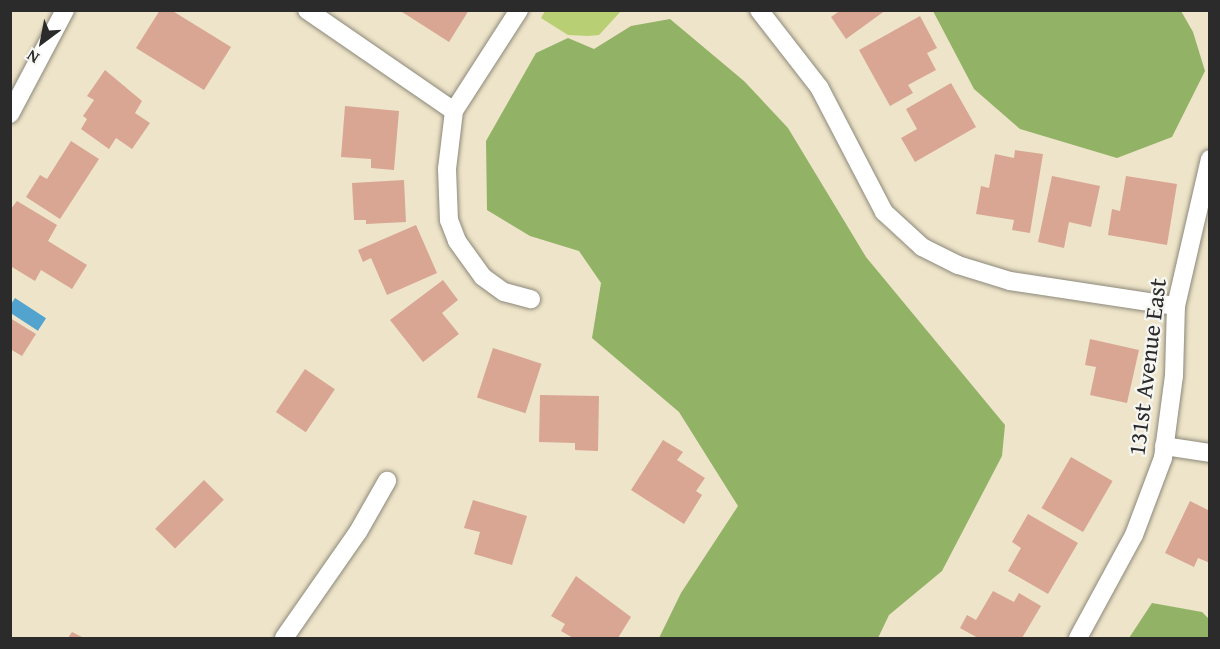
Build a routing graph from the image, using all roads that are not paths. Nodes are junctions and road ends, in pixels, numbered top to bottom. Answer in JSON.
{"nodes":[{"id":1,"x":65,"y":10,"type":"edge"},
{"id":2,"x":519,"y":10,"type":"edge"},
{"id":3,"x":759,"y":10,"type":"edge"},
{"id":4,"x":309,"y":11,"type":"edge"},
{"id":5,"x":454,"y":111,"type":"junction"},
{"id":6,"x":10,"y":114,"type":"edge"},
{"id":7,"x":1209,"y":159,"type":"edge"},
{"id":8,"x":531,"y":299,"type":"dead end"},
{"id":9,"x":1176,"y":306,"type":"junction"},
{"id":10,"x":1164,"y":446,"type":"junction"},
{"id":11,"x":1209,"y":453,"type":"edge"},
{"id":12,"x":387,"y":481,"type":"dead end"},
{"id":13,"x":284,"y":639,"type":"edge"},
{"id":14,"x":1078,"y":639,"type":"edge"}],
"edges":[{"from":1,"to":6,"type":"street"},
{"from":2,"to":5,"type":"street"},
{"from":3,"to":9,"type":"street"},
{"from":4,"to":5,"type":"street"},
{"from":5,"to":8,"type":"street"},
{"from":7,"to":9,"type":"street","name":"131st Avenue East"},
{"from":9,"to":10,"type":"street","name":"131st Avenue East"},
{"from":10,"to":11,"type":"street"},
{"from":10,"to":14,"type":"street","name":"131st Avenue East"},
{"from":12,"to":13,"type":"street"}]}
